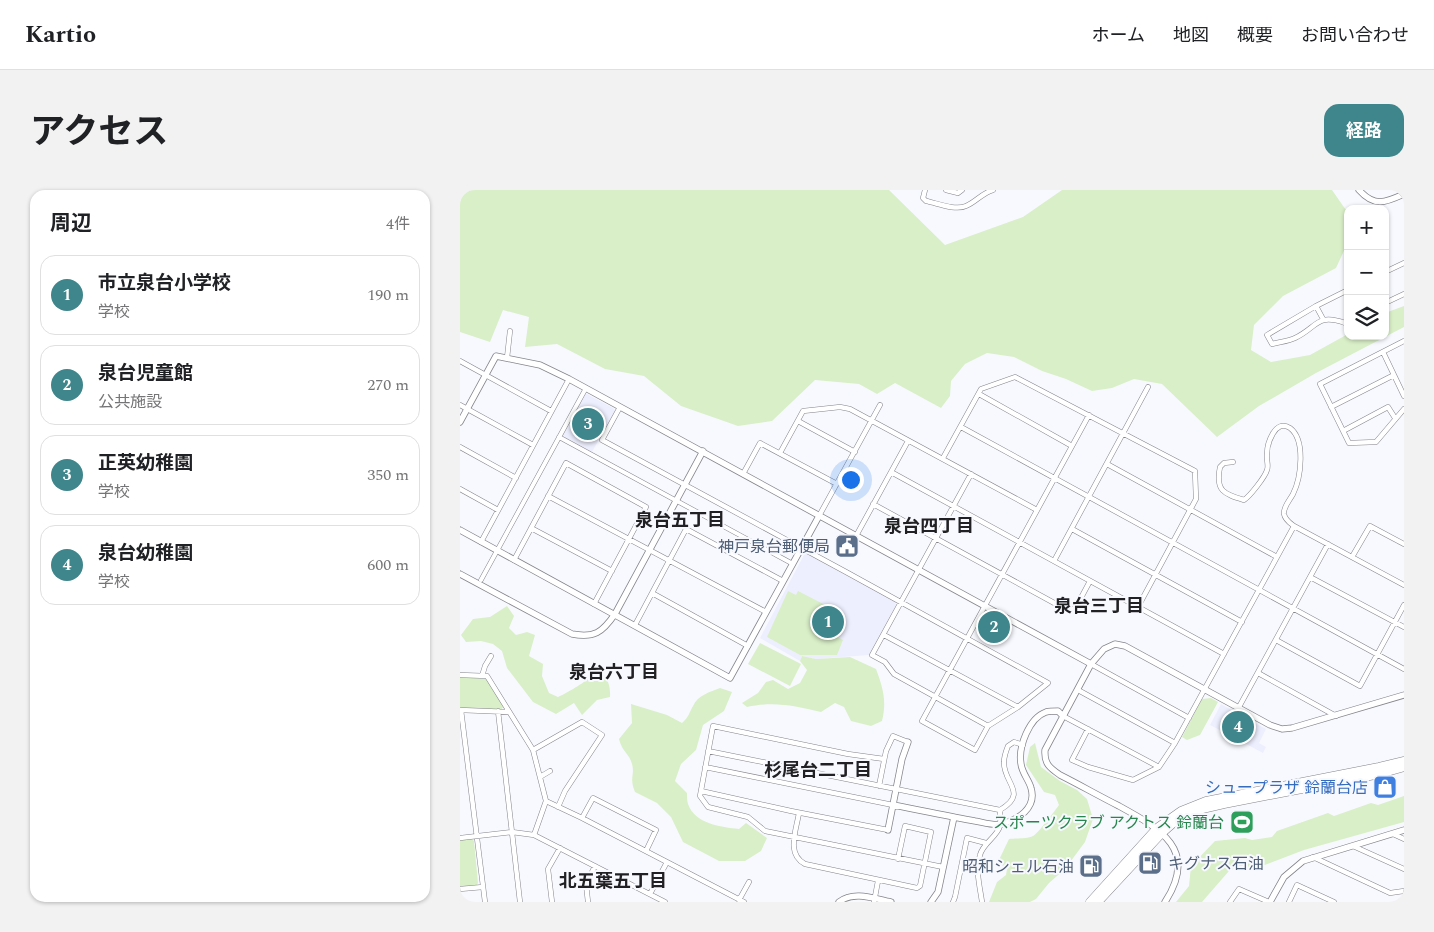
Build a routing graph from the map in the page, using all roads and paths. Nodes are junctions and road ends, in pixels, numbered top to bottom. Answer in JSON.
{"nodes":[{"id":1,"x":925,"y":190,"type":"edge"},
{"id":2,"x":946,"y":190,"type":"edge"},
{"id":3,"x":962,"y":190,"type":"edge"},
{"id":4,"x":993,"y":190,"type":"edge"},
{"id":5,"x":1359,"y":190,"type":"edge"},
{"id":6,"x":1404,"y":194,"type":"edge"},
{"id":7,"x":1404,"y":263,"type":"edge"},
{"id":8,"x":1389,"y":270,"type":"edge"},
{"id":9,"x":1344,"y":292,"type":"edge"},
{"id":10,"x":1404,"y":294,"type":"edge"},
{"id":11,"x":1389,"y":301,"type":"edge"},
{"id":12,"x":1316,"y":306,"type":"junction"},
{"id":13,"x":1323,"y":319,"type":"junction"},
{"id":14,"x":1344,"y":323,"type":"edge"},
{"id":15,"x":510,"y":331,"type":"dead end"},
{"id":16,"x":1404,"y":341,"type":"edge"},
{"id":17,"x":1383,"y":352,"type":"junction"},
{"id":18,"x":507,"y":358,"type":"junction"},
{"id":19,"x":460,"y":361,"type":"edge"},
{"id":20,"x":1394,"y":375,"type":"junction"},
{"id":21,"x":485,"y":376,"type":"junction"},
{"id":22,"x":569,"y":379,"type":"junction"},
{"id":23,"x":1148,"y":387,"type":"dead end"},
{"id":24,"x":586,"y":388,"type":"junction"},
{"id":25,"x":979,"y":394,"type":"junction"},
{"id":26,"x":1404,"y":396,"type":"edge"},
{"id":27,"x":460,"y":405,"type":"edge"},
{"id":28,"x":880,"y":405,"type":"dead end"},
{"id":29,"x":620,"y":407,"type":"junction"},
{"id":30,"x":1331,"y":407,"type":"junction"},
{"id":31,"x":467,"y":409,"type":"junction"},
{"id":32,"x":1404,"y":409,"type":"edge"},
{"id":33,"x":552,"y":412,"type":"junction"},
{"id":34,"x":1089,"y":415,"type":"junction"},
{"id":35,"x":1395,"y":418,"type":"junction"},
{"id":36,"x":798,"y":421,"type":"junction"},
{"id":37,"x":872,"y":421,"type":"junction"},
{"id":38,"x":460,"y":422,"type":"edge"},
{"id":39,"x":961,"y":427,"type":"junction"},
{"id":40,"x":1343,"y":431,"type":"junction"},
{"id":41,"x":1124,"y":433,"type":"junction"},
{"id":42,"x":559,"y":437,"type":"junction"},
{"id":43,"x":908,"y":441,"type":"junction"},
{"id":44,"x":534,"y":445,"type":"junction"},
{"id":45,"x":1072,"y":446,"type":"junction"},
{"id":46,"x":460,"y":447,"type":"edge"},
{"id":47,"x":703,"y":451,"type":"junction"},
{"id":48,"x":855,"y":452,"type":"junction"},
{"id":49,"x":780,"y":453,"type":"junction"},
{"id":50,"x":943,"y":458,"type":"junction"},
{"id":51,"x":1233,"y":462,"type":"dead end"},
{"id":52,"x":1107,"y":464,"type":"junction"},
{"id":53,"x":891,"y":472,"type":"junction"},
{"id":54,"x":743,"y":474,"type":"junction"},
{"id":55,"x":971,"y":474,"type":"junction"},
{"id":56,"x":516,"y":478,"type":"junction"},
{"id":57,"x":1054,"y":478,"type":"junction"},
{"id":58,"x":685,"y":484,"type":"junction"},
{"id":59,"x":837,"y":484,"type":"junction"},
{"id":60,"x":460,"y":489,"type":"edge"},
{"id":61,"x":548,"y":496,"type":"junction"},
{"id":62,"x":1089,"y":497,"type":"junction"},
{"id":63,"x":676,"y":501,"type":"junction"},
{"id":64,"x":873,"y":504,"type":"junction"},
{"id":65,"x":954,"y":506,"type":"junction"},
{"id":66,"x":498,"y":510,"type":"junction"},
{"id":67,"x":1037,"y":510,"type":"junction"},
{"id":68,"x":1190,"y":511,"type":"junction"},
{"id":69,"x":819,"y":516,"type":"junction"},
{"id":70,"x":1294,"y":526,"type":"junction"},
{"id":71,"x":531,"y":528,"type":"junction"},
{"id":72,"x":1072,"y":529,"type":"junction"},
{"id":73,"x":460,"y":530,"type":"edge"},
{"id":74,"x":856,"y":536,"type":"junction"},
{"id":75,"x":629,"y":539,"type":"junction"},
{"id":76,"x":936,"y":539,"type":"junction"},
{"id":77,"x":481,"y":542,"type":"junction"},
{"id":78,"x":1019,"y":542,"type":"junction"},
{"id":79,"x":1173,"y":542,"type":"junction"},
{"id":80,"x":1328,"y":544,"type":"junction"},
{"id":81,"x":1404,"y":544,"type":"edge"},
{"id":82,"x":801,"y":549,"type":"junction"},
{"id":83,"x":497,"y":550,"type":"junction"},
{"id":84,"x":649,"y":550,"type":"junction"},
{"id":85,"x":1277,"y":557,"type":"junction"},
{"id":86,"x":1352,"y":557,"type":"junction"},
{"id":87,"x":514,"y":560,"type":"junction"},
{"id":88,"x":669,"y":560,"type":"junction"},
{"id":89,"x":1054,"y":561,"type":"junction"},
{"id":90,"x":793,"y":564,"type":"junction"},
{"id":91,"x":919,"y":570,"type":"junction"},
{"id":92,"x":612,"y":571,"type":"junction"},
{"id":93,"x":460,"y":574,"type":"edge"},
{"id":94,"x":1002,"y":575,"type":"junction"},
{"id":95,"x":1155,"y":575,"type":"junction"},
{"id":96,"x":1310,"y":576,"type":"junction"},
{"id":97,"x":481,"y":580,"type":"dead end"},
{"id":98,"x":784,"y":581,"type":"junction"},
{"id":99,"x":1090,"y":581,"type":"junction"},
{"id":100,"x":1404,"y":585,"type":"edge"},
{"id":101,"x":1259,"y":590,"type":"junction"},
{"id":102,"x":652,"y":594,"type":"junction"},
{"id":103,"x":901,"y":602,"type":"junction"},
{"id":104,"x":594,"y":604,"type":"junction"},
{"id":105,"x":1404,"y":605,"type":"edge"},
{"id":106,"x":984,"y":606,"type":"junction"},
{"id":107,"x":1138,"y":607,"type":"junction"},
{"id":108,"x":1293,"y":609,"type":"junction"},
{"id":109,"x":766,"y":612,"type":"junction"},
{"id":110,"x":614,"y":614,"type":"junction"},
{"id":111,"x":1242,"y":622,"type":"junction"},
{"id":112,"x":1395,"y":622,"type":"junction"},
{"id":113,"x":635,"y":625,"type":"junction"},
{"id":114,"x":1404,"y":627,"type":"edge"},
{"id":115,"x":884,"y":635,"type":"junction"},
{"id":116,"x":967,"y":638,"type":"junction"},
{"id":117,"x":1276,"y":640,"type":"junction"},
{"id":118,"x":748,"y":646,"type":"junction"},
{"id":119,"x":1224,"y":654,"type":"junction"},
{"id":120,"x":1377,"y":655,"type":"junction"},
{"id":121,"x":491,"y":656,"type":"dead end"},
{"id":122,"x":1091,"y":664,"type":"junction"},
{"id":123,"x":1404,"y":670,"type":"edge"},
{"id":124,"x":949,"y":671,"type":"junction"},
{"id":125,"x":1258,"y":673,"type":"junction"},
{"id":126,"x":460,"y":675,"type":"edge"},
{"id":127,"x":482,"y":676,"type":"junction"},
{"id":128,"x":1205,"y":689,"type":"junction"},
{"id":129,"x":1078,"y":690,"type":"junction"},
{"id":130,"x":1404,"y":695,"type":"edge"},
{"id":131,"x":935,"y":696,"type":"junction"},
{"id":132,"x":1018,"y":707,"type":"junction"},
{"id":133,"x":1239,"y":707,"type":"junction"},
{"id":134,"x":460,"y":710,"type":"edge"},
{"id":135,"x":498,"y":711,"type":"junction"},
{"id":136,"x":509,"y":712,"type":"junction"},
{"id":137,"x":1063,"y":716,"type":"junction"},
{"id":138,"x":1336,"y":716,"type":"junction"},
{"id":139,"x":1189,"y":718,"type":"junction"},
{"id":140,"x":988,"y":726,"type":"junction"},
{"id":141,"x":1088,"y":729,"type":"junction"},
{"id":142,"x":908,"y":742,"type":"joint"},
{"id":143,"x":1175,"y":743,"type":"junction"},
{"id":144,"x":1022,"y":745,"type":"junction"},
{"id":145,"x":533,"y":750,"type":"junction"},
{"id":146,"x":708,"y":752,"type":"junction"},
{"id":147,"x":884,"y":759,"type":"junction"},
{"id":148,"x":1404,"y":761,"type":"edge"},
{"id":149,"x":706,"y":766,"type":"junction"},
{"id":150,"x":1159,"y":767,"type":"junction"},
{"id":151,"x":1404,"y":767,"type":"edge"},
{"id":152,"x":550,"y":771,"type":"dead end"},
{"id":153,"x":540,"y":777,"type":"junction"},
{"id":154,"x":878,"y":786,"type":"junction"},
{"id":155,"x":896,"y":789,"type":"junction"},
{"id":156,"x":701,"y":791,"type":"junction"},
{"id":157,"x":546,"y":801,"type":"junction"},
{"id":158,"x":893,"y":805,"type":"junction"},
{"id":159,"x":558,"y":807,"type":"junction"},
{"id":160,"x":1000,"y":810,"type":"junction"},
{"id":161,"x":799,"y":813,"type":"junction"},
{"id":162,"x":954,"y":817,"type":"junction"},
{"id":163,"x":582,"y":818,"type":"junction"},
{"id":164,"x":1000,"y":825,"type":"junction"},
{"id":165,"x":888,"y":830,"type":"joint"},
{"id":166,"x":1159,"y":830,"type":"junction"},
{"id":167,"x":1404,"y":830,"type":"edge"},
{"id":168,"x":512,"y":832,"type":"junction"},
{"id":169,"x":1393,"y":834,"type":"junction"},
{"id":170,"x":534,"y":835,"type":"junction"},
{"id":171,"x":477,"y":836,"type":"junction"},
{"id":172,"x":795,"y":837,"type":"junction"},
{"id":173,"x":460,"y":838,"type":"edge"},
{"id":174,"x":1404,"y":839,"type":"edge"},
{"id":175,"x":986,"y":843,"type":"junction"},
{"id":176,"x":1353,"y":846,"type":"junction"},
{"id":177,"x":560,"y":848,"type":"junction"},
{"id":178,"x":646,"y":851,"type":"junction"},
{"id":179,"x":898,"y":858,"type":"junction"},
{"id":180,"x":1313,"y":858,"type":"junction"},
{"id":181,"x":667,"y":862,"type":"junction"},
{"id":182,"x":925,"y":864,"type":"junction"},
{"id":183,"x":595,"y":866,"type":"junction"},
{"id":184,"x":943,"y":867,"type":"junction"},
{"id":185,"x":1404,"y":869,"type":"edge"},
{"id":186,"x":878,"y":881,"type":"junction"},
{"id":187,"x":748,"y":882,"type":"dead end"},
{"id":188,"x":483,"y":887,"type":"junction"},
{"id":189,"x":460,"y":889,"type":"edge"},
{"id":190,"x":1404,"y":891,"type":"edge"},
{"id":191,"x":650,"y":894,"type":"junction"},
{"id":192,"x":1254,"y":896,"type":"junction"},
{"id":193,"x":874,"y":900,"type":"edge"},
{"id":194,"x":742,"y":901,"type":"edge"},
{"id":195,"x":1100,"y":901,"type":"edge"},
{"id":196,"x":485,"y":902,"type":"edge"},
{"id":197,"x":520,"y":902,"type":"edge"},
{"id":198,"x":552,"y":902,"type":"edge"},
{"id":199,"x":588,"y":902,"type":"edge"},
{"id":200,"x":665,"y":902,"type":"edge"},
{"id":201,"x":839,"y":902,"type":"edge"},
{"id":202,"x":891,"y":902,"type":"edge"},
{"id":203,"x":931,"y":902,"type":"edge"},
{"id":204,"x":953,"y":902,"type":"edge"},
{"id":205,"x":982,"y":902,"type":"edge"},
{"id":206,"x":1090,"y":902,"type":"edge"},
{"id":207,"x":1165,"y":902,"type":"edge"},
{"id":208,"x":1230,"y":902,"type":"edge"},
{"id":209,"x":1251,"y":902,"type":"edge"},
{"id":210,"x":1269,"y":902,"type":"edge"},
{"id":211,"x":1290,"y":902,"type":"edge"},
{"id":212,"x":1334,"y":902,"type":"edge"}],
"edges":[{"from":1,"to":4,"type":"street"},
{"from":2,"to":3,"type":"street"},
{"from":5,"to":6,"type":"street"},
{"from":7,"to":8,"type":"street"},
{"from":9,"to":12,"type":"street"},
{"from":10,"to":11,"type":"street"},
{"from":12,"to":13,"type":"street"},
{"from":12,"to":13,"type":"street"},
{"from":13,"to":14,"type":"street"},
{"from":15,"to":18,"type":"street"},
{"from":16,"to":17,"type":"street"},
{"from":17,"to":20,"type":"street"},
{"from":17,"to":30,"type":"street"},
{"from":18,"to":21,"type":"street"},
{"from":18,"to":22,"type":"street"},
{"from":19,"to":21,"type":"street"},
{"from":20,"to":26,"type":"street"},
{"from":20,"to":30,"type":"street"},
{"from":21,"to":31,"type":"street"},
{"from":21,"to":33,"type":"street"},
{"from":22,"to":24,"type":"street"},
{"from":22,"to":33,"type":"street"},
{"from":23,"to":41,"type":"street"},
{"from":24,"to":29,"type":"street"},
{"from":24,"to":42,"type":"street"},
{"from":25,"to":34,"type":"street"},
{"from":25,"to":39,"type":"street"},
{"from":25,"to":45,"type":"street"},
{"from":27,"to":31,"type":"street"},
{"from":28,"to":37,"type":"street"},
{"from":29,"to":47,"type":"street"},
{"from":29,"to":58,"type":"street"},
{"from":30,"to":40,"type":"street"},
{"from":31,"to":38,"type":"street"},
{"from":31,"to":44,"type":"street"},
{"from":32,"to":35,"type":"street"},
{"from":33,"to":44,"type":"street"},
{"from":34,"to":41,"type":"street"},
{"from":34,"to":45,"type":"street"},
{"from":35,"to":40,"type":"street"},
{"from":35,"to":40,"type":"street"},
{"from":36,"to":37,"type":"street"},
{"from":36,"to":48,"type":"street"},
{"from":36,"to":49,"type":"street"},
{"from":37,"to":43,"type":"street"},
{"from":37,"to":48,"type":"street"},
{"from":39,"to":50,"type":"street"},
{"from":39,"to":57,"type":"street"},
{"from":41,"to":52,"type":"street"},
{"from":41,"to":68,"type":"street"},
{"from":42,"to":63,"type":"street"},
{"from":42,"to":83,"type":"street"},
{"from":43,"to":50,"type":"street"},
{"from":43,"to":53,"type":"street"},
{"from":44,"to":56,"type":"street"},
{"from":45,"to":57,"type":"street"},
{"from":46,"to":56,"type":"street"},
{"from":47,"to":54,"type":"street"},
{"from":47,"to":58,"type":"street"},
{"from":48,"to":59,"type":"street"},
{"from":49,"to":54,"type":"street"},
{"from":49,"to":59,"type":"street"},
{"from":50,"to":55,"type":"street"},
{"from":51,"to":70,"type":"street"},
{"from":52,"to":62,"type":"street"},
{"from":52,"to":68,"type":"street"},
{"from":53,"to":64,"type":"street"},
{"from":53,"to":65,"type":"street"},
{"from":54,"to":69,"type":"street"},
{"from":55,"to":65,"type":"street"},
{"from":55,"to":67,"type":"street"},
{"from":56,"to":66,"type":"street"},
{"from":57,"to":62,"type":"street"},
{"from":57,"to":67,"type":"street"},
{"from":58,"to":63,"type":"street"},
{"from":58,"to":82,"type":"street"},
{"from":59,"to":69,"type":"street"},
{"from":60,"to":66,"type":"street"},
{"from":61,"to":71,"type":"street"},
{"from":61,"to":75,"type":"street"},
{"from":61,"to":75,"type":"street"},
{"from":62,"to":72,"type":"street"},
{"from":62,"to":79,"type":"street"},
{"from":63,"to":84,"type":"street"},
{"from":63,"to":90,"type":"street"},
{"from":64,"to":74,"type":"street"},
{"from":64,"to":76,"type":"street"},
{"from":65,"to":76,"type":"street"},
{"from":65,"to":78,"type":"street"},
{"from":66,"to":77,"type":"street"},
{"from":67,"to":78,"type":"street"},
{"from":68,"to":79,"type":"street"},
{"from":68,"to":85,"type":"street"},
{"from":69,"to":74,"type":"street"},
{"from":69,"to":82,"type":"street"},
{"from":70,"to":80,"type":"street"},
{"from":70,"to":85,"type":"street"},
{"from":71,"to":87,"type":"street"},
{"from":71,"to":92,"type":"street"},
{"from":72,"to":89,"type":"street"},
{"from":72,"to":95,"type":"street"},
{"from":73,"to":77,"type":"street"},
{"from":74,"to":91,"type":"street"},
{"from":75,"to":84,"type":"street"},
{"from":75,"to":92,"type":"street"},
{"from":76,"to":91,"type":"street"},
{"from":76,"to":94,"type":"street"},
{"from":77,"to":83,"type":"street"},
{"from":78,"to":89,"type":"street"},
{"from":78,"to":94,"type":"street"},
{"from":79,"to":95,"type":"street"},
{"from":79,"to":101,"type":"street"},
{"from":80,"to":86,"type":"street"},
{"from":80,"to":96,"type":"street"},
{"from":81,"to":86,"type":"street"},
{"from":82,"to":90,"type":"street"},
{"from":82,"to":103,"type":"street"},
{"from":83,"to":87,"type":"street"},
{"from":83,"to":97,"type":"street"},
{"from":84,"to":88,"type":"street"},
{"from":84,"to":110,"type":"street"},
{"from":85,"to":101,"type":"street"},
{"from":86,"to":100,"type":"street"},
{"from":87,"to":104,"type":"street"},
{"from":88,"to":98,"type":"street"},
{"from":88,"to":102,"type":"street"},
{"from":88,"to":109,"type":"street"},
{"from":89,"to":99,"type":"street"},
{"from":90,"to":98,"type":"street"},
{"from":91,"to":103,"type":"street"},
{"from":91,"to":106,"type":"street"},
{"from":92,"to":104,"type":"street"},
{"from":93,"to":110,"type":"street"},
{"from":94,"to":99,"type":"street"},
{"from":94,"to":106,"type":"street"},
{"from":95,"to":107,"type":"street"},
{"from":95,"to":111,"type":"street"},
{"from":96,"to":108,"type":"street"},
{"from":96,"to":112,"type":"street"},
{"from":98,"to":109,"type":"street"},
{"from":99,"to":107,"type":"street"},
{"from":101,"to":108,"type":"street"},
{"from":101,"to":111,"type":"street"},
{"from":102,"to":113,"type":"street"},
{"from":102,"to":118,"type":"street"},
{"from":103,"to":115,"type":"street"},
{"from":103,"to":116,"type":"street"},
{"from":104,"to":110,"type":"street"},
{"from":105,"to":112,"type":"street"},
{"from":106,"to":116,"type":"street"},
{"from":106,"to":122,"type":"street"},
{"from":107,"to":119,"type":"street"},
{"from":108,"to":117,"type":"street"},
{"from":108,"to":120,"type":"street"},
{"from":109,"to":118,"type":"street"},
{"from":110,"to":113,"type":"street"},
{"from":111,"to":119,"type":"street"},
{"from":112,"to":114,"type":"street"},
{"from":112,"to":120,"type":"street"},
{"from":113,"to":118,"type":"street"},
{"from":115,"to":124,"type":"street"},
{"from":115,"to":131,"type":"street"},
{"from":116,"to":124,"type":"street"},
{"from":116,"to":132,"type":"street"},
{"from":117,"to":120,"type":"street"},
{"from":117,"to":125,"type":"street"},
{"from":119,"to":128,"type":"street"},
{"from":120,"to":123,"type":"street"},
{"from":121,"to":127,"type":"street"},
{"from":122,"to":128,"type":"street"},
{"from":122,"to":129,"type":"street"},
{"from":122,"to":139,"type":"street"},
{"from":124,"to":131,"type":"street"},
{"from":124,"to":132,"type":"street"},
{"from":125,"to":133,"type":"street"},
{"from":125,"to":138,"type":"street"},
{"from":126,"to":127,"type":"street"},
{"from":127,"to":136,"type":"street"},
{"from":128,"to":133,"type":"street"},
{"from":128,"to":139,"type":"street"},
{"from":129,"to":137,"type":"street"},
{"from":129,"to":143,"type":"street"},
{"from":130,"to":138,"type":"street"},
{"from":131,"to":140,"type":"street"},
{"from":131,"to":140,"type":"street"},
{"from":132,"to":140,"type":"street"},
{"from":133,"to":138,"type":"street"},
{"from":134,"to":135,"type":"street"},
{"from":134,"to":171,"type":"street"},
{"from":135,"to":136,"type":"street"},
{"from":135,"to":168,"type":"street"},
{"from":136,"to":145,"type":"street"},
{"from":137,"to":141,"type":"street"},
{"from":137,"to":144,"type":"street"},
{"from":137,"to":166,"type":"street"},
{"from":139,"to":143,"type":"street"},
{"from":141,"to":150,"type":"street"},
{"from":141,"to":150,"type":"street"},
{"from":142,"to":147,"type":"street"},
{"from":142,"to":155,"type":"street"},
{"from":143,"to":150,"type":"street"},
{"from":144,"to":160,"type":"street"},
{"from":144,"to":164,"type":"street"},
{"from":145,"to":153,"type":"street"},
{"from":145,"to":159,"type":"street"},
{"from":146,"to":147,"type":"street"},
{"from":146,"to":149,"type":"street"},
{"from":146,"to":154,"type":"street"},
{"from":147,"to":154,"type":"street"},
{"from":148,"to":166,"type":"main road"},
{"from":149,"to":156,"type":"street"},
{"from":149,"to":158,"type":"street"},
{"from":151,"to":166,"type":"main road"},
{"from":152,"to":153,"type":"street"},
{"from":153,"to":157,"type":"street"},
{"from":154,"to":155,"type":"street"},
{"from":155,"to":158,"type":"street"},
{"from":155,"to":160,"type":"street"},
{"from":156,"to":161,"type":"street"},
{"from":156,"to":172,"type":"street"},
{"from":157,"to":159,"type":"street"},
{"from":157,"to":170,"type":"street"},
{"from":158,"to":162,"type":"street"},
{"from":158,"to":165,"type":"street"},
{"from":159,"to":163,"type":"street"},
{"from":160,"to":164,"type":"street"},
{"from":161,"to":165,"type":"street"},
{"from":161,"to":172,"type":"street"},
{"from":162,"to":164,"type":"street"},
{"from":162,"to":184,"type":"street"},
{"from":163,"to":178,"type":"street"},
{"from":163,"to":178,"type":"street"},
{"from":164,"to":175,"type":"street"},
{"from":166,"to":195,"type":"main road"},
{"from":166,"to":206,"type":"main road"},
{"from":166,"to":207,"type":"street"},
{"from":167,"to":169,"type":"street"},
{"from":168,"to":170,"type":"street"},
{"from":168,"to":171,"type":"street"},
{"from":168,"to":197,"type":"street"},
{"from":169,"to":174,"type":"street"},
{"from":169,"to":176,"type":"street"},
{"from":170,"to":177,"type":"street"},
{"from":171,"to":173,"type":"street"},
{"from":171,"to":188,"type":"street"},
{"from":172,"to":179,"type":"street"},
{"from":172,"to":186,"type":"street"},
{"from":175,"to":204,"type":"street"},
{"from":175,"to":205,"type":"street"},
{"from":176,"to":180,"type":"street"},
{"from":176,"to":185,"type":"street"},
{"from":177,"to":183,"type":"street"},
{"from":177,"to":198,"type":"street"},
{"from":178,"to":181,"type":"street"},
{"from":179,"to":182,"type":"street"},
{"from":179,"to":182,"type":"street"},
{"from":180,"to":190,"type":"street"},
{"from":180,"to":210,"type":"street"},
{"from":181,"to":191,"type":"street"},
{"from":181,"to":194,"type":"street"},
{"from":182,"to":184,"type":"street"},
{"from":182,"to":186,"type":"street"},
{"from":183,"to":191,"type":"street"},
{"from":183,"to":199,"type":"street"},
{"from":184,"to":203,"type":"street"},
{"from":186,"to":193,"type":"street"},
{"from":187,"to":194,"type":"street"},
{"from":188,"to":189,"type":"street"},
{"from":188,"to":196,"type":"street"},
{"from":191,"to":200,"type":"street"},
{"from":192,"to":208,"type":"street"},
{"from":192,"to":209,"type":"street"},
{"from":192,"to":210,"type":"street"},
{"from":193,"to":201,"type":"street"},
{"from":193,"to":202,"type":"street"},
{"from":211,"to":212,"type":"street"}]}
